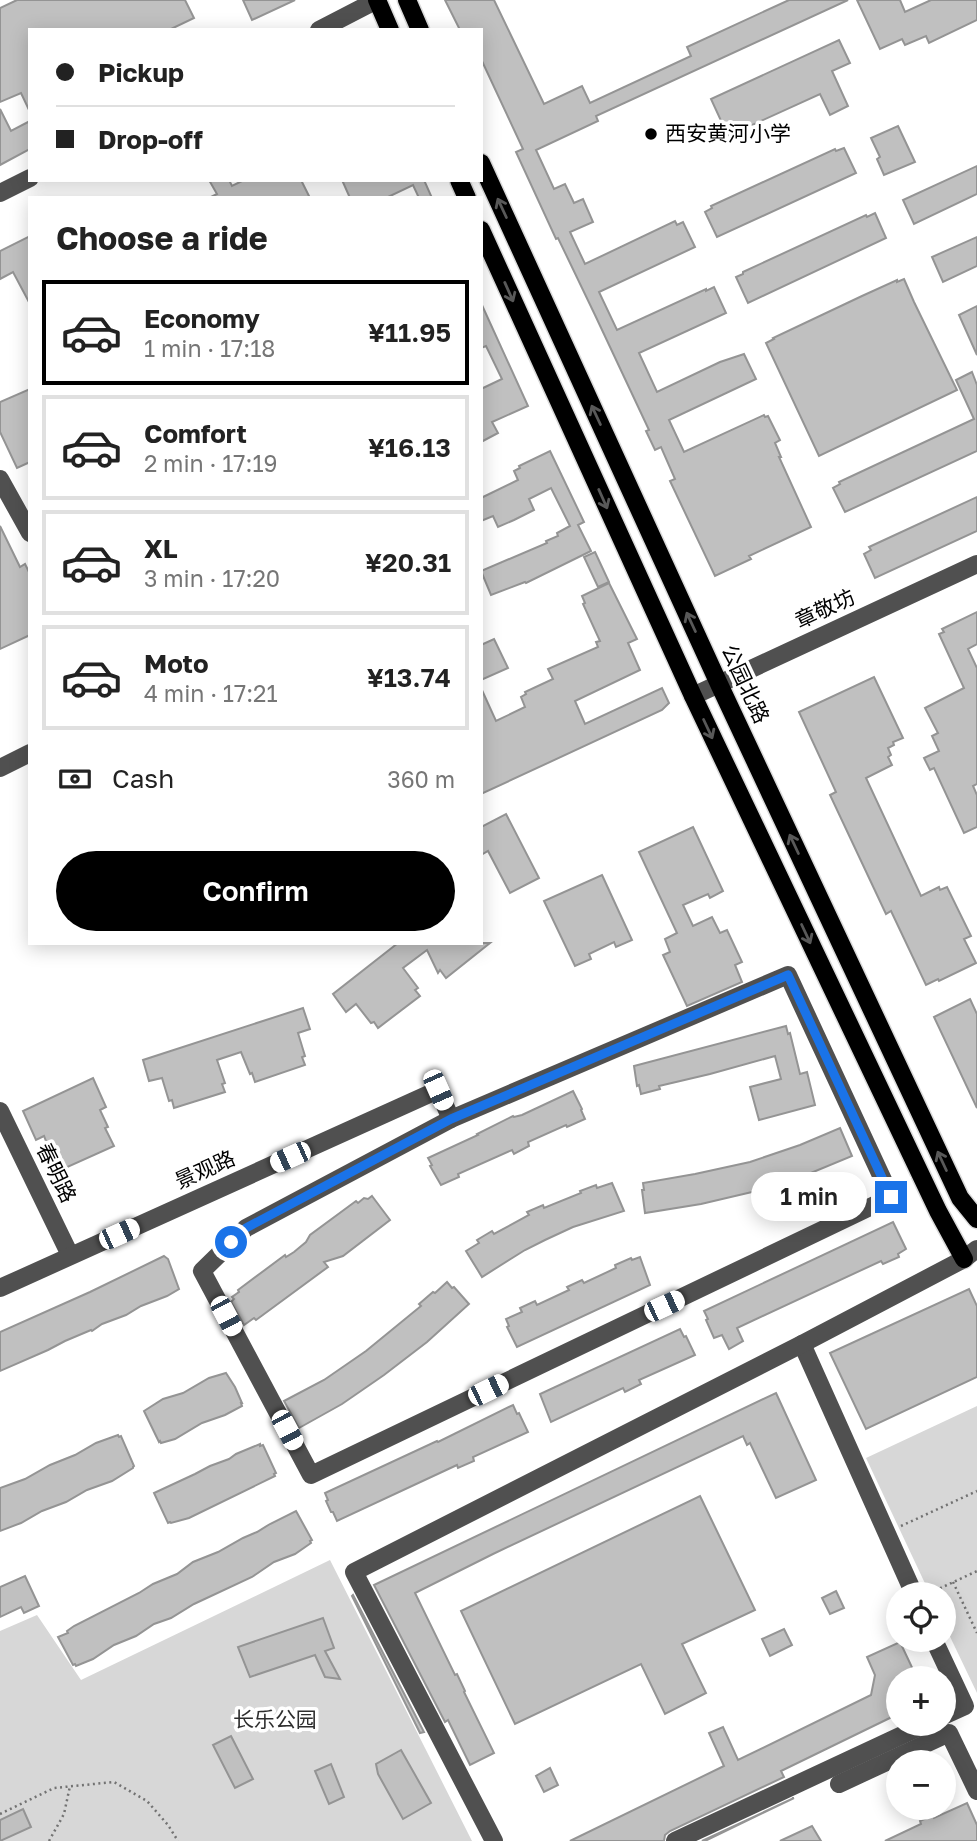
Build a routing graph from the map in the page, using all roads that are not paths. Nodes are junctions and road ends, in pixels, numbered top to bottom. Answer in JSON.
{"nodes":[{"id":1,"x":377,"y":0,"type":"edge"},
{"id":2,"x":407,"y":0,"type":"edge"},
{"id":3,"x":323,"y":28,"type":"edge"},
{"id":4,"x":389,"y":28,"type":"edge"},
{"id":5,"x":419,"y":28,"type":"edge"},
{"id":6,"x":483,"y":167,"type":"edge"},
{"id":7,"x":28,"y":179,"type":"edge"},
{"id":8,"x":0,"y":193,"type":"edge"},
{"id":9,"x":483,"y":234,"type":"edge"},
{"id":10,"x":0,"y":479,"type":"edge"},
{"id":11,"x":28,"y":529,"type":"edge"},
{"id":12,"x":977,"y":564,"type":"edge"},
{"id":13,"x":719,"y":684,"type":"junction"},
{"id":14,"x":693,"y":696,"type":"junction"},
{"id":15,"x":28,"y":754,"type":"edge"},
{"id":16,"x":0,"y":768,"type":"edge"},
{"id":17,"x":0,"y":1111,"type":"edge"},
{"id":18,"x":451,"y":1119,"type":"junction"},
{"id":19,"x":977,"y":1219,"type":"edge"},
{"id":20,"x":971,"y":1254,"type":"edge"},
{"id":21,"x":70,"y":1255,"type":"junction"},
{"id":22,"x":0,"y":1288,"type":"edge"},
{"id":23,"x":802,"y":1345,"type":"junction"},
{"id":24,"x":908,"y":1582,"type":"edge"},
{"id":25,"x":956,"y":1687,"type":"edge"},
{"id":26,"x":956,"y":1710,"type":"edge"},
{"id":27,"x":900,"y":1736,"type":"edge"},
{"id":28,"x":839,"y":1784,"type":"dead end"},
{"id":29,"x":977,"y":1791,"type":"edge"},
{"id":30,"x":494,"y":1841,"type":"edge"},
{"id":31,"x":675,"y":1841,"type":"edge"}],
"edges":[{"from":1,"to":3,"type":"street"},
{"from":1,"to":4,"type":"main road"},
{"from":2,"to":5,"type":"main road"},
{"from":13,"to":6,"type":"main road","name":"公园北路","one_way":true},
{"from":7,"to":8,"type":"street"},
{"from":9,"to":14,"type":"main road","one_way":true},
{"from":10,"to":11,"type":"street"},
{"from":12,"to":13,"type":"street","name":"章敬坊"},
{"from":13,"to":14,"type":"street","name":"章敬坊"},
{"from":19,"to":13,"type":"main road","name":"公园北路","one_way":true},
{"from":14,"to":20,"type":"main road","one_way":true},
{"from":15,"to":16,"type":"street"},
{"from":17,"to":21,"type":"street","name":"春明路"},
{"from":18,"to":18,"type":"street"},
{"from":18,"to":21,"type":"street","name":"景观路"},
{"from":20,"to":23,"type":"street"},
{"from":21,"to":22,"type":"street","name":"景观路"},
{"from":23,"to":24,"type":"street"},
{"from":23,"to":30,"type":"street"},
{"from":25,"to":26,"type":"street"},
{"from":27,"to":31,"type":"street"},
{"from":28,"to":29,"type":"street"}]}
